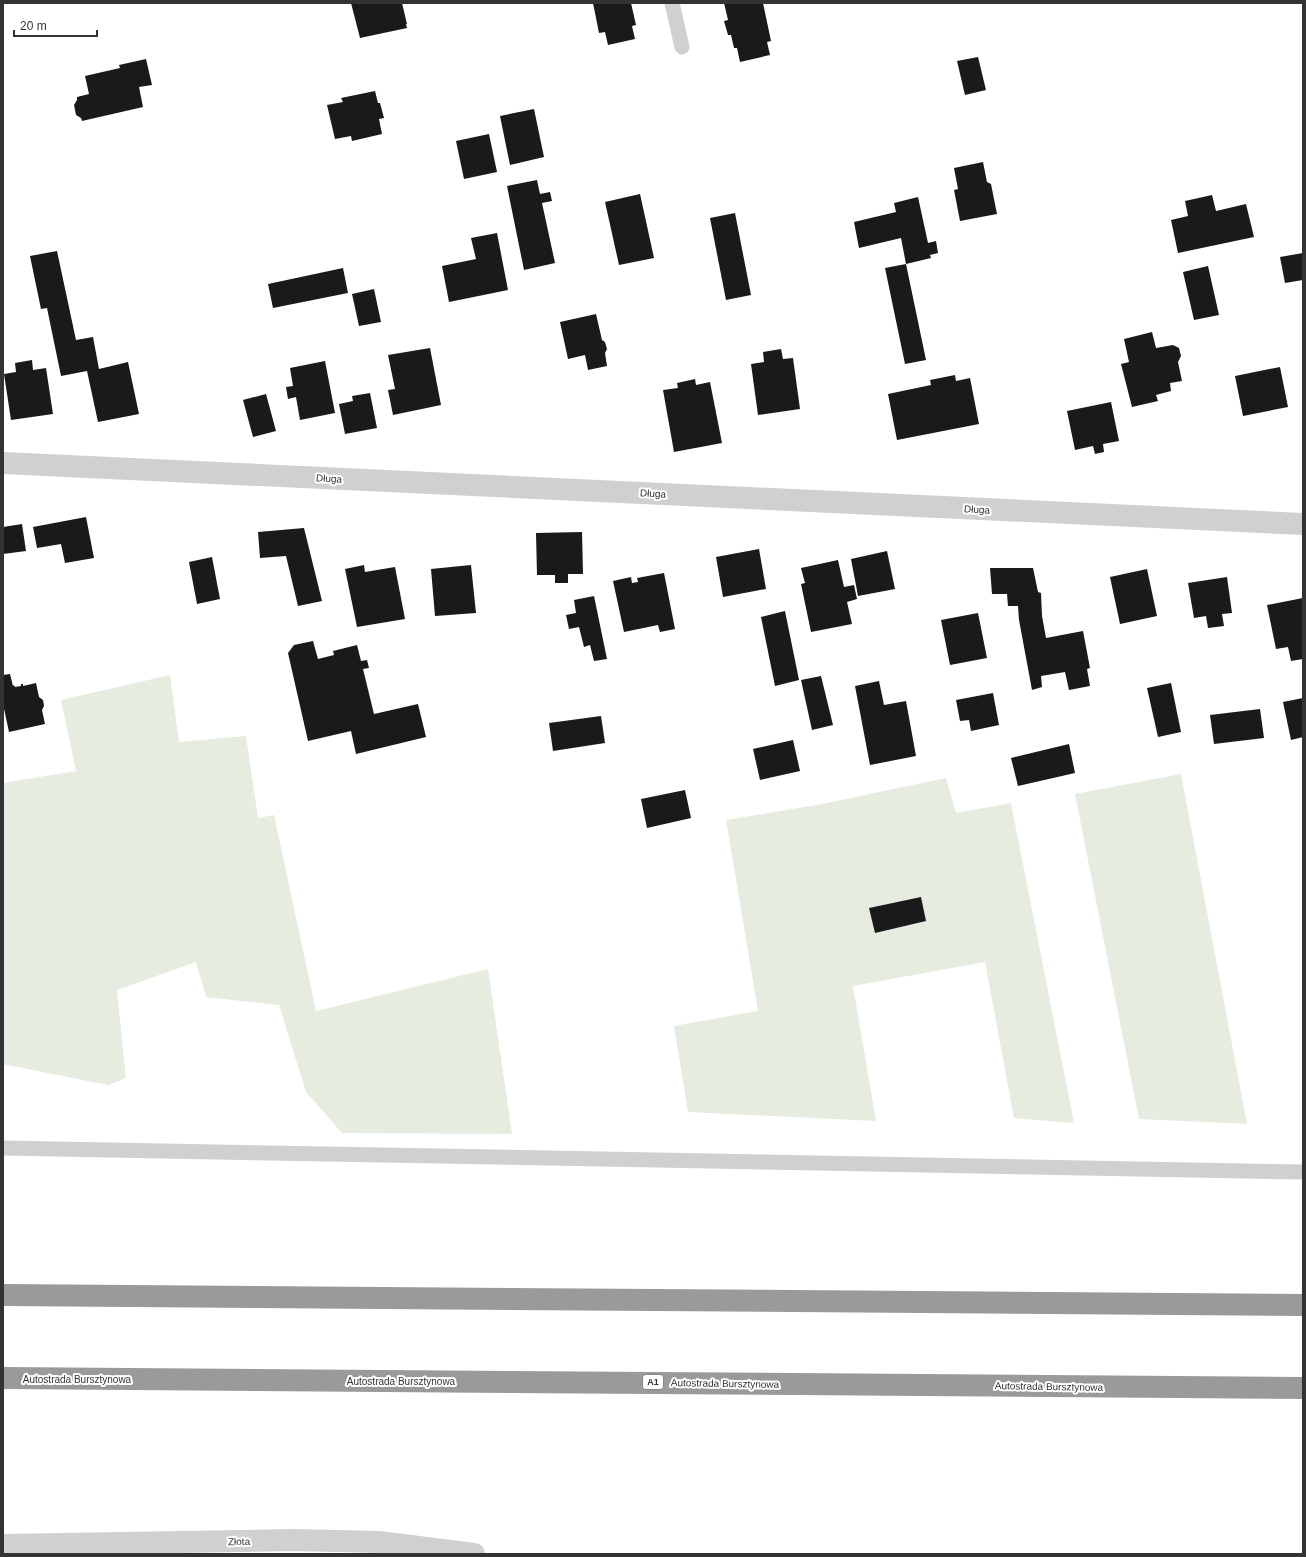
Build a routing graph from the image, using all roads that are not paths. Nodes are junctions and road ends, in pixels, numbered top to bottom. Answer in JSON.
{"nodes":[{"id":1,"x":672,"y":3,"type":"edge"},
{"id":2,"x":682,"y":47,"type":"dead end"},
{"id":3,"x":3,"y":463,"type":"edge"},
{"id":4,"x":1303,"y":524,"type":"edge"},
{"id":5,"x":3,"y":1148,"type":"edge"},
{"id":6,"x":1303,"y":1172,"type":"edge"},
{"id":7,"x":3,"y":1295,"type":"edge"},
{"id":8,"x":1303,"y":1305,"type":"edge"},
{"id":9,"x":3,"y":1378,"type":"edge"},
{"id":10,"x":1303,"y":1388,"type":"edge"},
{"id":11,"x":3,"y":1545,"type":"edge"},
{"id":12,"x":474,"y":1554,"type":"edge"}],
"edges":[{"from":1,"to":2,"type":"lane"},
{"from":3,"to":4,"type":"street","name":"Długa"},
{"from":5,"to":6,"type":"lane"},
{"from":7,"to":8,"type":"highway"},
{"from":9,"to":10,"type":"highway","name":"Autostrada Bursztynowa","number":"A1"},
{"from":11,"to":12,"type":"street","name":"Złota"}]}
